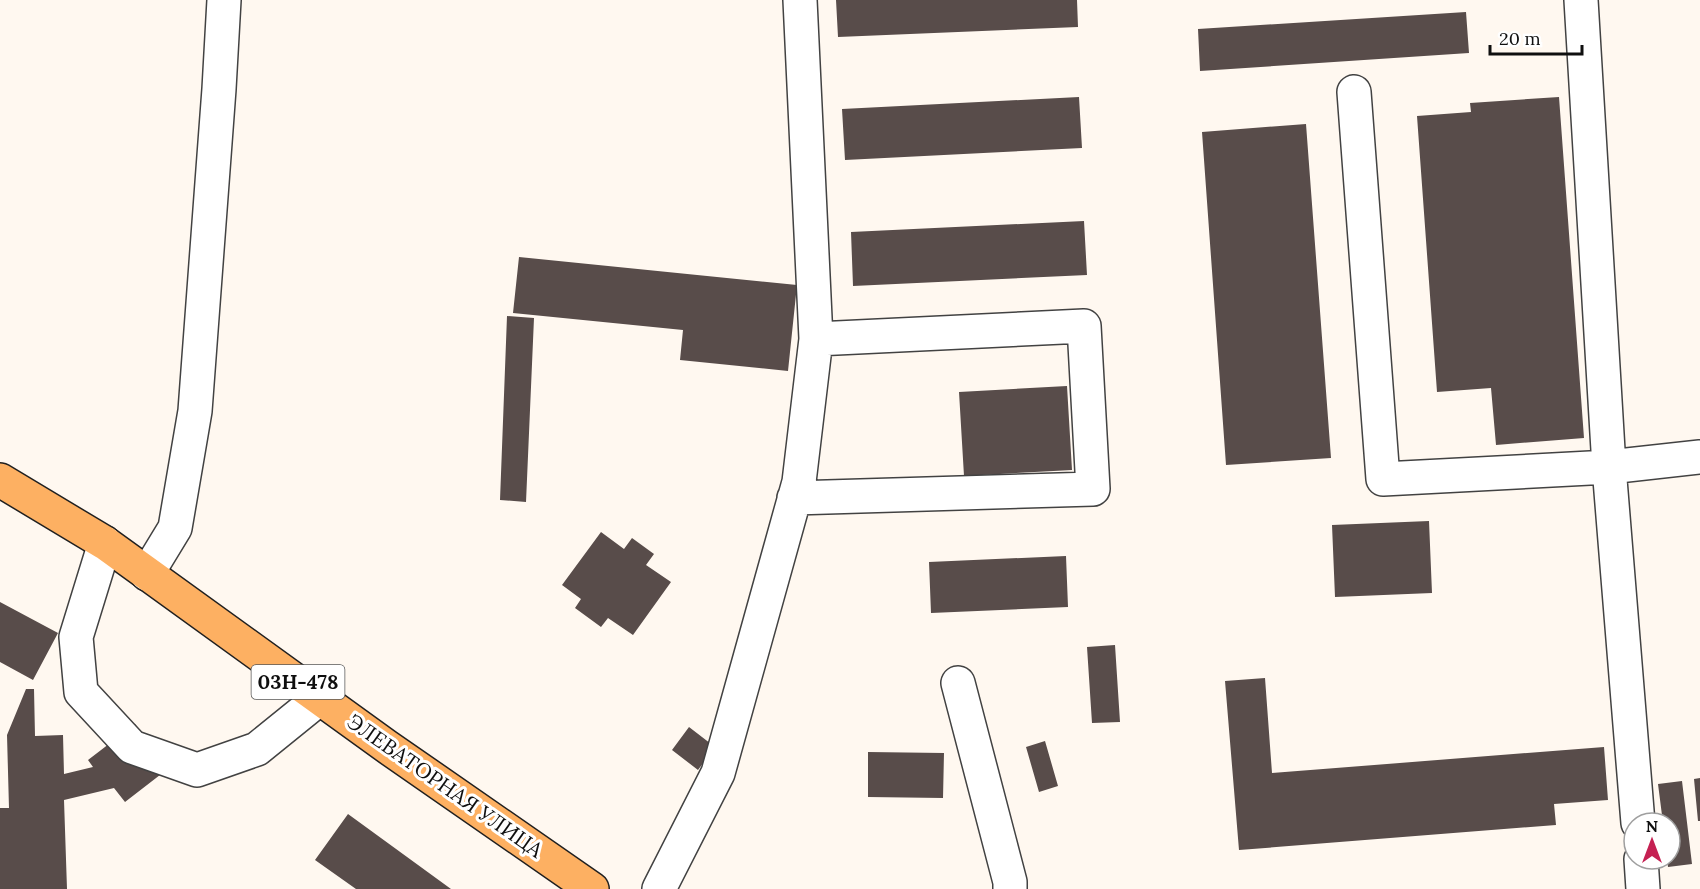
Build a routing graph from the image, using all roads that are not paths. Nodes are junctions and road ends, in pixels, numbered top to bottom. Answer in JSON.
{"nodes":[{"id":1,"x":224,"y":0,"type":"edge"},
{"id":2,"x":800,"y":0,"type":"edge"},
{"id":3,"x":1581,"y":0,"type":"edge"},
{"id":4,"x":1354,"y":92,"type":"dead end"},
{"id":5,"x":816,"y":339,"type":"junction"},
{"id":6,"x":1700,"y":457,"type":"edge"},
{"id":7,"x":1609,"y":467,"type":"junction"},
{"id":8,"x":0,"y":480,"type":"edge"},
{"id":9,"x":794,"y":498,"type":"junction"},
{"id":10,"x":105,"y":543,"type":"junction"},
{"id":11,"x":147,"y":574,"type":"junction"},
{"id":12,"x":958,"y":683,"type":"dead end"},
{"id":13,"x":320,"y":698,"type":"junction"},
{"id":14,"x":1637,"y":811,"type":"edge"},
{"id":15,"x":1642,"y":871,"type":"edge"},
{"id":16,"x":592,"y":889,"type":"edge"},
{"id":17,"x":658,"y":889,"type":"edge"},
{"id":18,"x":1010,"y":889,"type":"edge"},
{"id":19,"x":1643,"y":889,"type":"edge"}],
"edges":[{"from":1,"to":11,"type":"lane"},
{"from":2,"to":5,"type":"lane"},
{"from":3,"to":7,"type":"lane"},
{"from":4,"to":7,"type":"lane"},
{"from":5,"to":9,"type":"lane"},
{"from":5,"to":9,"type":"lane"},
{"from":6,"to":7,"type":"lane"},
{"from":7,"to":14,"type":"lane"},
{"from":8,"to":10,"type":"main road","name":"ЭЛЕВАТОРНАЯ УЛИЦА","number":"03Н-478"},
{"from":9,"to":17,"type":"lane"},
{"from":10,"to":11,"type":"main road","name":"ЭЛЕВАТОРНАЯ УЛИЦА","number":"03Н-478"},
{"from":10,"to":13,"type":"lane"},
{"from":11,"to":13,"type":"main road","name":"ЭЛЕВАТОРНАЯ УЛИЦА","number":"03Н-478"},
{"from":12,"to":18,"type":"lane"},
{"from":13,"to":16,"type":"main road","name":"ЭЛЕВАТОРНАЯ УЛИЦА","number":"03Н-478"},
{"from":15,"to":19,"type":"lane"}]}
